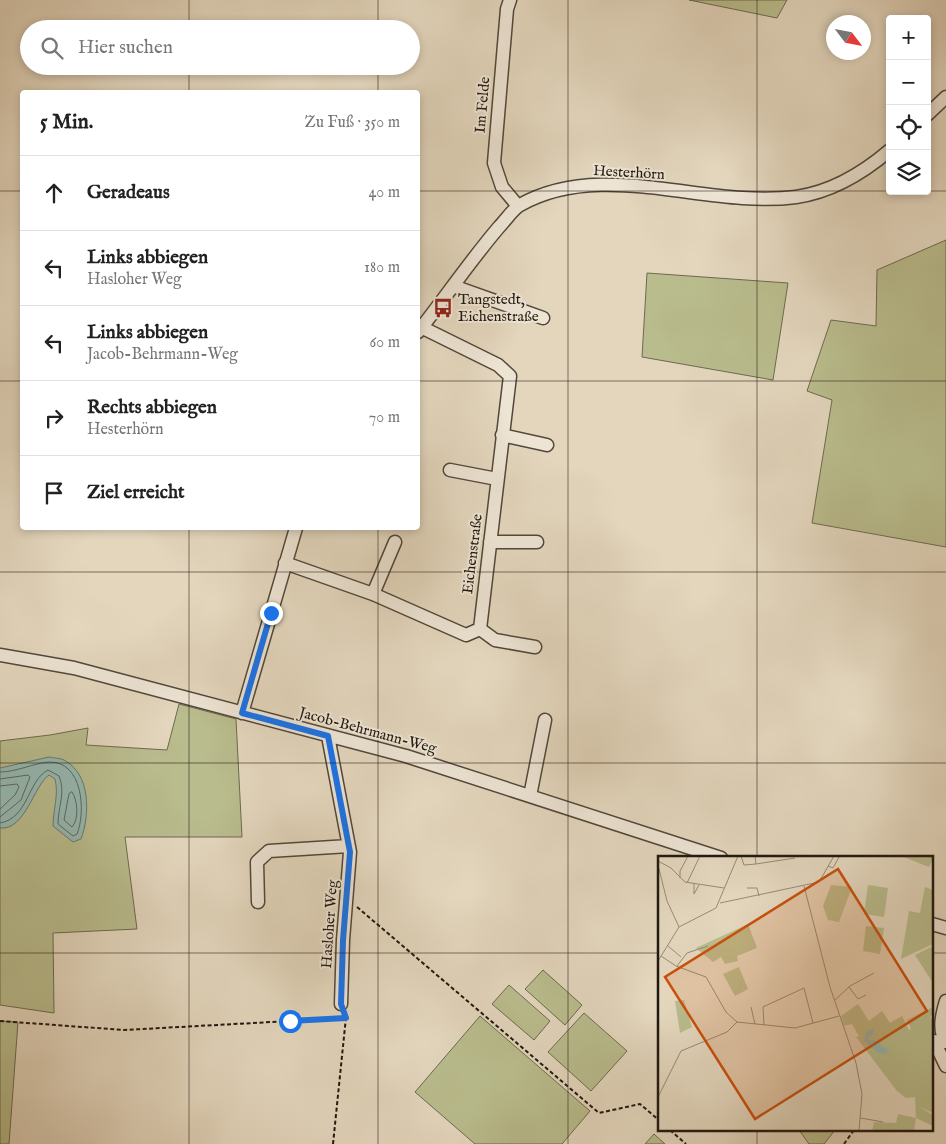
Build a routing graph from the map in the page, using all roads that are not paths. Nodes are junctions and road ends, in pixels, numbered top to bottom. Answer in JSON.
{"nodes":[{"id":1,"x":510,"y":0,"type":"edge"},
{"id":2,"x":946,"y":97,"type":"edge"},
{"id":3,"x":931,"y":111,"type":"edge"},
{"id":4,"x":886,"y":153,"type":"edge"},
{"id":5,"x":518,"y":206,"type":"junction"},
{"id":6,"x":454,"y":286,"type":"junction"},
{"id":7,"x":543,"y":318,"type":"dead end"},
{"id":8,"x":420,"y":329,"type":"edge"},
{"id":9,"x":420,"y":330,"type":"edge"},
{"id":10,"x":502,"y":435,"type":"junction"},
{"id":11,"x":547,"y":445,"type":"dead end"},
{"id":12,"x":450,"y":470,"type":"dead end"},
{"id":13,"x":497,"y":479,"type":"junction"},
{"id":14,"x":295,"y":530,"type":"edge"},
{"id":15,"x":395,"y":542,"type":"dead end"},
{"id":16,"x":490,"y":542,"type":"junction"},
{"id":17,"x":537,"y":542,"type":"dead end"},
{"id":18,"x":286,"y":563,"type":"junction"},
{"id":19,"x":373,"y":594,"type":"junction"},
{"id":20,"x":480,"y":629,"type":"junction"},
{"id":21,"x":536,"y":647,"type":"dead end"},
{"id":22,"x":0,"y":655,"type":"edge"},
{"id":23,"x":242,"y":713,"type":"junction"},
{"id":24,"x":546,"y":720,"type":"dead end"},
{"id":25,"x":328,"y":736,"type":"junction"},
{"id":26,"x":530,"y":796,"type":"junction"},
{"id":27,"x":349,"y":846,"type":"junction"},
{"id":28,"x":715,"y":856,"type":"edge"},
{"id":29,"x":258,"y":902,"type":"dead end"},
{"id":30,"x":946,"y":1001,"type":"edge"},
{"id":31,"x":341,"y":1004,"type":"road end"},
{"id":32,"x":940,"y":1042,"type":"edge"},
{"id":33,"x":946,"y":1066,"type":"edge"}],
"edges":[{"from":1,"to":5,"type":"street","name":"Im Felde"},
{"from":2,"to":3,"type":"street"},
{"from":4,"to":5,"type":"street","name":"Hesterhörn"},
{"from":5,"to":6,"type":"street","name":"Hesterhörn"},
{"from":6,"to":7,"type":"street"},
{"from":6,"to":8,"type":"street","name":"Hesterhörn"},
{"from":9,"to":10,"type":"street","name":"Eichenstraße"},
{"from":10,"to":11,"type":"street"},
{"from":10,"to":13,"type":"street","name":"Eichenstraße"},
{"from":12,"to":13,"type":"street"},
{"from":13,"to":16,"type":"street","name":"Eichenstraße"},
{"from":14,"to":18,"type":"street"},
{"from":15,"to":19,"type":"street"},
{"from":16,"to":17,"type":"street"},
{"from":16,"to":20,"type":"street","name":"Eichenstraße"},
{"from":18,"to":19,"type":"street"},
{"from":18,"to":23,"type":"street"},
{"from":19,"to":20,"type":"street"},
{"from":20,"to":21,"type":"street"},
{"from":22,"to":23,"type":"street","name":"Jacob-Behrmann-Weg"},
{"from":23,"to":25,"type":"street","name":"Jacob-Behrmann-Weg"},
{"from":24,"to":26,"type":"street"},
{"from":25,"to":26,"type":"street","name":"Jacob-Behrmann-Weg"},
{"from":25,"to":27,"type":"street","name":"Hasloher Weg"},
{"from":26,"to":28,"type":"street","name":"Jacob-Behrmann-Weg"},
{"from":27,"to":29,"type":"street"},
{"from":27,"to":31,"type":"street","name":"Hasloher Weg"},
{"from":30,"to":32,"type":"street"},
{"from":32,"to":33,"type":"street"}]}
